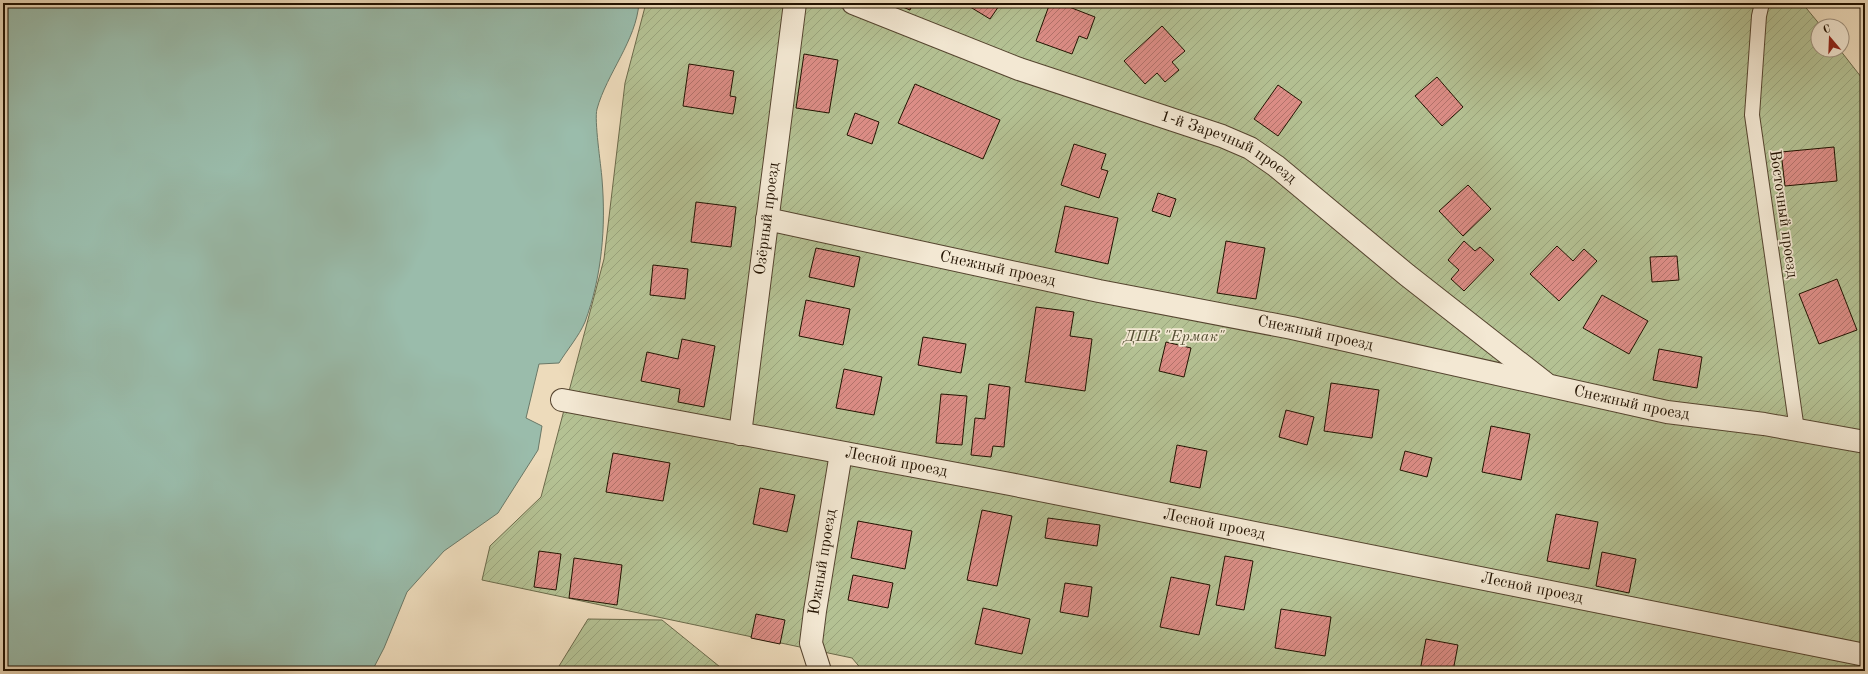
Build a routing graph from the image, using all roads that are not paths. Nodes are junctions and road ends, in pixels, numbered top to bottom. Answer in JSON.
{"nodes":[{"id":1,"x":795,"y":3,"type":"edge"},
{"id":2,"x":853,"y":3,"type":"edge"},
{"id":3,"x":1762,"y":3,"type":"edge"},
{"id":4,"x":767,"y":219,"type":"junction"},
{"id":5,"x":1550,"y":387,"type":"junction"},
{"id":6,"x":562,"y":400,"type":"dead end"},
{"id":7,"x":1797,"y":430,"type":"junction"},
{"id":8,"x":740,"y":434,"type":"junction"},
{"id":9,"x":1865,"y":442,"type":"edge"},
{"id":10,"x":841,"y":453,"type":"junction"},
{"id":11,"x":1865,"y":656,"type":"edge"},
{"id":12,"x":820,"y":671,"type":"edge"}],
"edges":[{"from":1,"to":4,"type":"street","name":"Озёрный проезд"},
{"from":2,"to":5,"type":"street","name":"1-й Заречный проезд"},
{"from":3,"to":7,"type":"lane","name":"Восточный проезд"},
{"from":4,"to":5,"type":"street","name":"Снежный проезд"},
{"from":4,"to":8,"type":"street","name":"Озёрный проезд"},
{"from":5,"to":7,"type":"street","name":"Снежный проезд"},
{"from":6,"to":8,"type":"street","name":"Лесной проезд"},
{"from":7,"to":9,"type":"street","name":"Снежный проезд"},
{"from":8,"to":10,"type":"street","name":"Лесной проезд"},
{"from":10,"to":11,"type":"street","name":"Лесной проезд"},
{"from":10,"to":12,"type":"street","name":"Южный проезд"}]}
